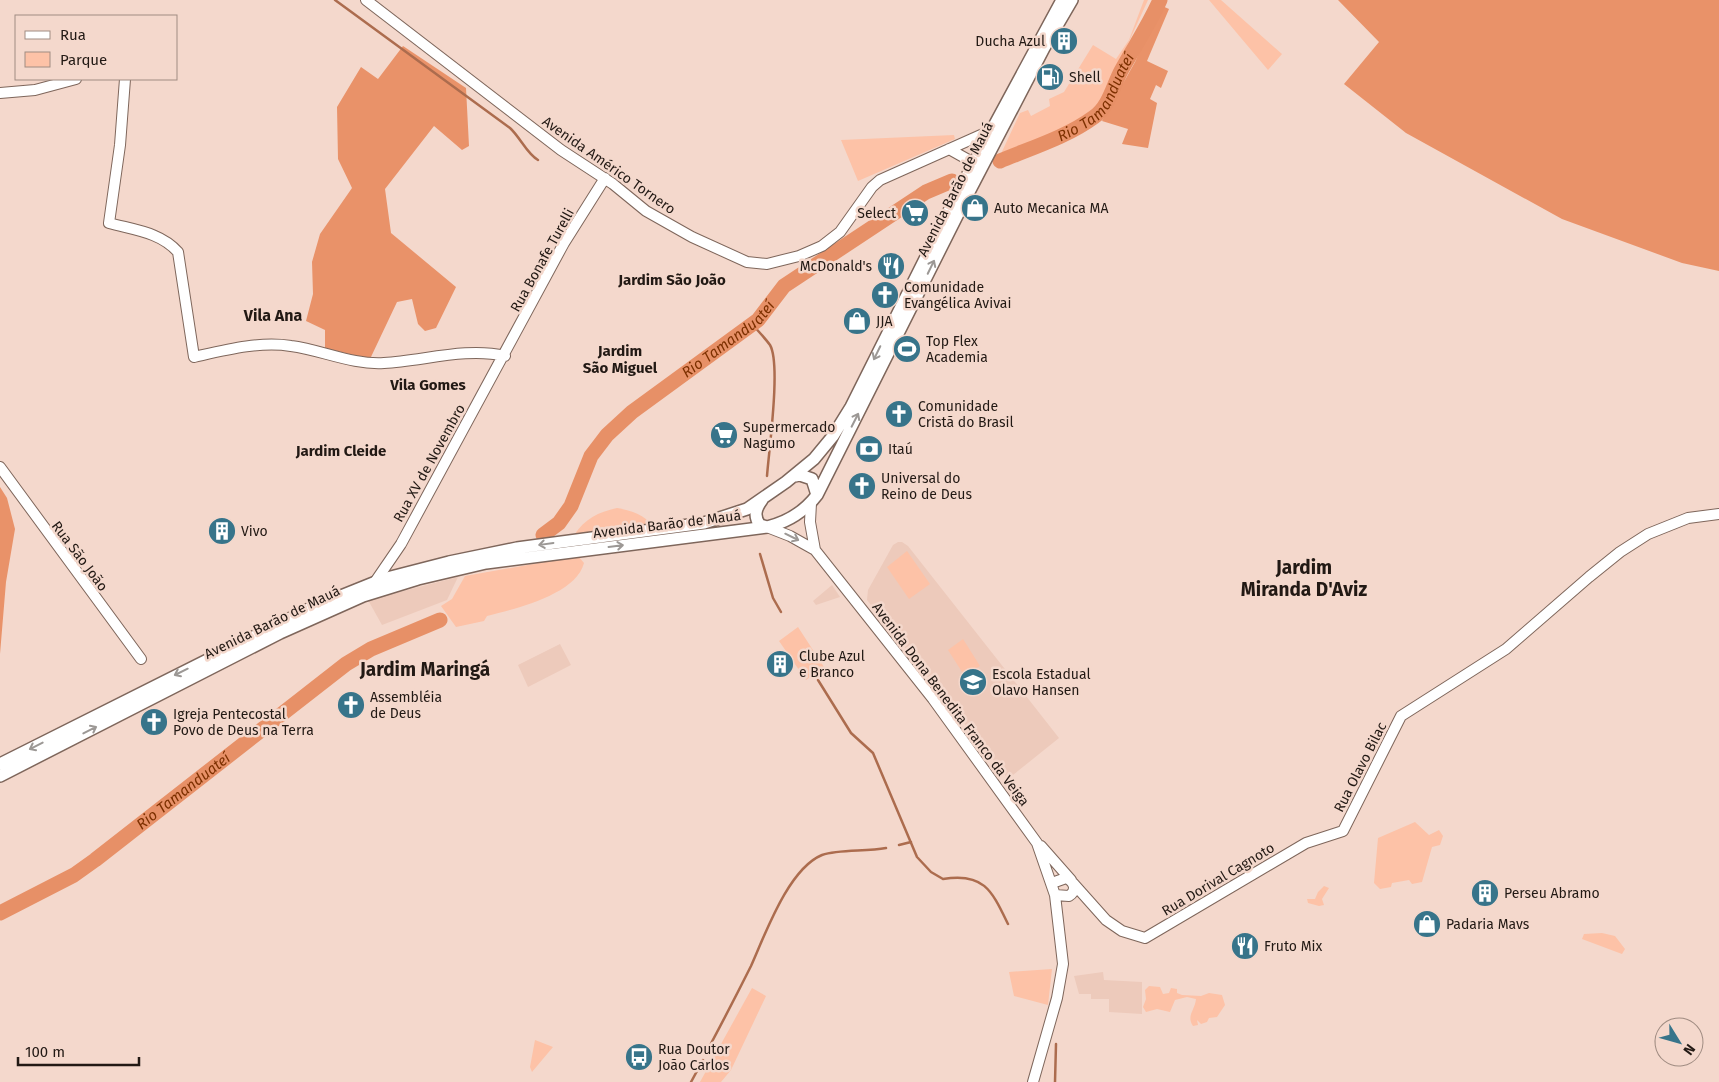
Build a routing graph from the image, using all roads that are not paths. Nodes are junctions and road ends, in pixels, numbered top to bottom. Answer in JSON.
{"nodes":[{"id":1,"x":366,"y":0,"type":"edge"},
{"id":2,"x":1062,"y":0,"type":"edge"},
{"id":3,"x":1072,"y":0,"type":"edge"},
{"id":4,"x":72,"y":80,"type":"edge"},
{"id":5,"x":125,"y":80,"type":"edge"},
{"id":6,"x":0,"y":93,"type":"edge"},
{"id":7,"x":992,"y":130,"type":"junction"},
{"id":8,"x":949,"y":149,"type":"junction"},
{"id":9,"x":974,"y":163,"type":"junction"},
{"id":10,"x":605,"y":178,"type":"junction"},
{"id":11,"x":505,"y":356,"type":"junction"},
{"id":12,"x":0,"y":467,"type":"edge"},
{"id":13,"x":795,"y":476,"type":"junction"},
{"id":14,"x":763,"y":498,"type":"junction"},
{"id":15,"x":814,"y":499,"type":"junction"},
{"id":16,"x":1719,"y":514,"type":"edge"},
{"id":17,"x":767,"y":527,"type":"junction"},
{"id":18,"x":815,"y":550,"type":"junction"},
{"id":19,"x":374,"y":582,"type":"junction"},
{"id":20,"x":141,"y":660,"type":"dead end"},
{"id":21,"x":0,"y":764,"type":"edge"},
{"id":22,"x":0,"y":776,"type":"edge"},
{"id":23,"x":1343,"y":831,"type":"joint"},
{"id":24,"x":1037,"y":843,"type":"junction"},
{"id":25,"x":1072,"y":882,"type":"junction"},
{"id":26,"x":1052,"y":884,"type":"junction"},
{"id":27,"x":1071,"y":894,"type":"junction"},
{"id":28,"x":1055,"y":895,"type":"junction"},
{"id":29,"x":1088,"y":900,"type":"junction"},
{"id":30,"x":1033,"y":1082,"type":"edge"}],
"edges":[{"from":1,"to":10,"type":"street","name":"Avenida Américo Tornero"},
{"from":2,"to":7,"type":"main road","name":"Avenida Barão de Mauá"},
{"from":15,"to":3,"type":"main road","name":"Avenida Barão de Mauá","one_way":true},
{"from":4,"to":6,"type":"street"},
{"from":5,"to":11,"type":"street"},
{"from":7,"to":8,"type":"street","name":"Avenida Américo Tornero"},
{"from":7,"to":9,"type":"main road","name":"Avenida Barão de Mauá"},
{"from":8,"to":9,"type":"street"},
{"from":8,"to":10,"type":"street","name":"Avenida Américo Tornero"},
{"from":9,"to":13,"type":"main road","name":"Avenida Barão de Mauá","one_way":true},
{"from":10,"to":11,"type":"street","name":"Rua Bonafe Turelli"},
{"from":11,"to":19,"type":"street","name":"Rua XV de Novembro"},
{"from":12,"to":20,"type":"street","name":"Rua São João"},
{"from":13,"to":14,"type":"main road","name":"Avenida Barão de Mauá"},
{"from":13,"to":15,"type":"main road"},
{"from":14,"to":17,"type":"main road"},
{"from":14,"to":19,"type":"main road","name":"Avenida Barão de Mauá","one_way":true},
{"from":15,"to":17,"type":"main road","name":"Avenida Barão de Mauá"},
{"from":15,"to":18,"type":"street"},
{"from":16,"to":23,"type":"street","name":"Rua Olavo Bilac"},
{"from":17,"to":18,"type":"street","one_way":true},
{"from":22,"to":17,"type":"main road","name":"Avenida Barão de Mauá","one_way":true},
{"from":18,"to":24,"type":"street","name":"Avenida Dona Benedita Franco da Veiga"},
{"from":19,"to":21,"type":"main road","name":"Avenida Barão de Mauá","one_way":true},
{"from":23,"to":29,"type":"street","name":"Rua Dorival Cagnoto"},
{"from":24,"to":25,"type":"street"},
{"from":24,"to":26,"type":"street","name":"Avenida Dona Benedita Franco da Veiga"},
{"from":25,"to":26,"type":"street"},
{"from":25,"to":27,"type":"street"},
{"from":25,"to":29,"type":"street"},
{"from":26,"to":28,"type":"street"},
{"from":27,"to":28,"type":"street"},
{"from":27,"to":29,"type":"street"},
{"from":28,"to":30,"type":"street"}]}
